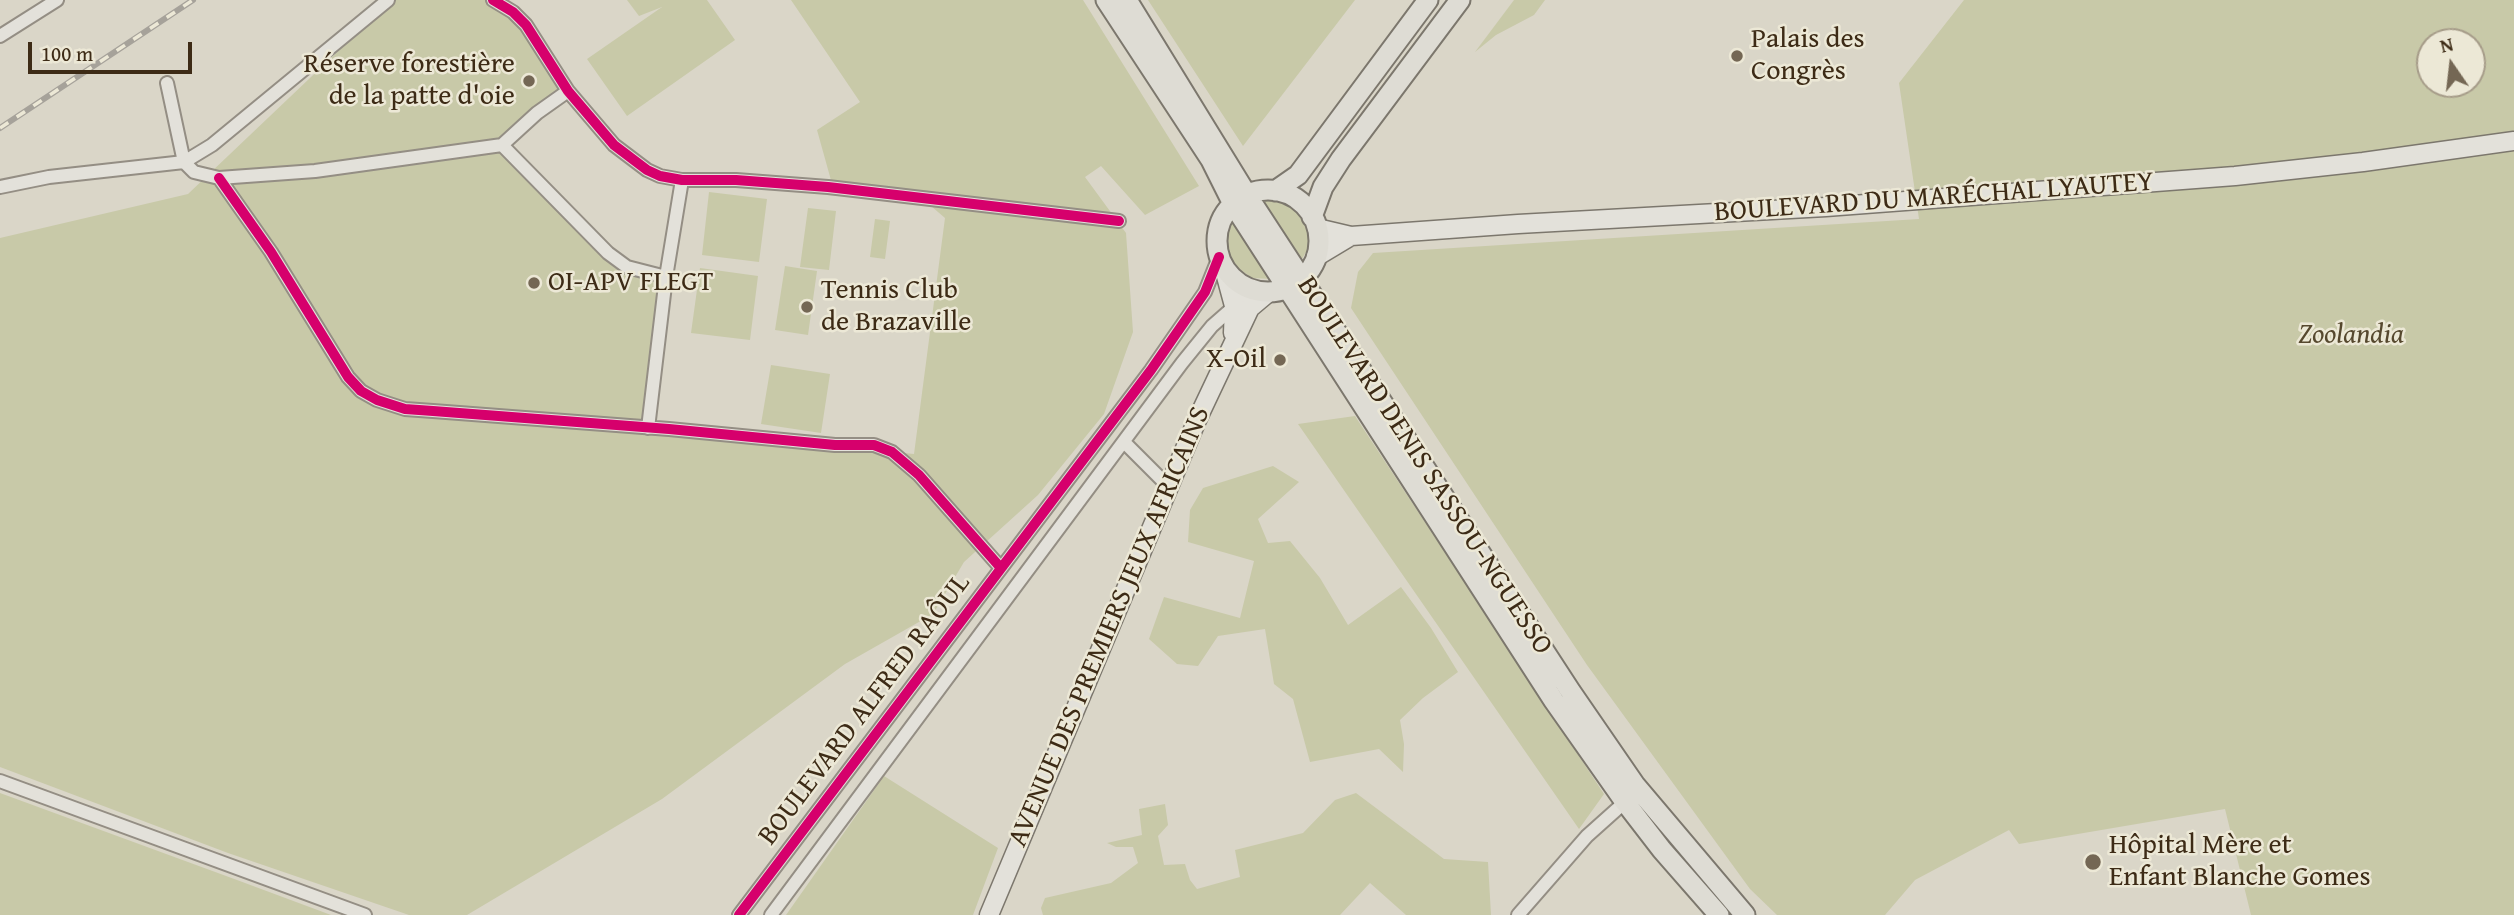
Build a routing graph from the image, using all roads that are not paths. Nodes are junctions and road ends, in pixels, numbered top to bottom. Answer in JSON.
{"nodes":[{"id":1,"x":57,"y":0,"type":"edge"},
{"id":2,"x":388,"y":0,"type":"edge"},
{"id":3,"x":492,"y":0,"type":"edge"},
{"id":4,"x":1106,"y":0,"type":"edge"},
{"id":5,"x":1127,"y":0,"type":"edge"},
{"id":6,"x":1428,"y":0,"type":"edge"},
{"id":7,"x":1460,"y":0,"type":"edge"},
{"id":8,"x":0,"y":36,"type":"edge"},
{"id":9,"x":167,"y":83,"type":"dead end"},
{"id":10,"x":568,"y":91,"type":"junction"},
{"id":11,"x":2514,"y":141,"type":"edge"},
{"id":12,"x":502,"y":145,"type":"junction"},
{"id":13,"x":184,"y":162,"type":"junction"},
{"id":14,"x":219,"y":178,"type":"junction"},
{"id":15,"x":682,"y":180,"type":"junction"},
{"id":16,"x":0,"y":187,"type":"edge"},
{"id":17,"x":1275,"y":191,"type":"junction"},
{"id":18,"x":1240,"y":200,"type":"junction"},
{"id":19,"x":1119,"y":221,"type":"dead end"},
{"id":20,"x":1314,"y":222,"type":"junction"},
{"id":21,"x":1351,"y":236,"type":"junction"},
{"id":22,"x":1316,"y":257,"type":"junction"},
{"id":23,"x":1222,"y":263,"type":"junction"},
{"id":24,"x":666,"y":277,"type":"junction"},
{"id":25,"x":1278,"y":287,"type":"junction"},
{"id":26,"x":1234,"y":306,"type":"junction"},
{"id":27,"x":1233,"y":340,"type":"junction"},
{"id":28,"x":648,"y":428,"type":"junction"},
{"id":29,"x":1124,"y":442,"type":"junction"},
{"id":30,"x":1168,"y":486,"type":"junction"},
{"id":31,"x":1000,"y":567,"type":"junction"},
{"id":32,"x":0,"y":781,"type":"edge"},
{"id":33,"x":1625,"y":802,"type":"junction"},
{"id":34,"x":365,"y":915,"type":"edge"},
{"id":35,"x":739,"y":915,"type":"edge"},
{"id":36,"x":771,"y":915,"type":"edge"},
{"id":37,"x":989,"y":915,"type":"edge"},
{"id":38,"x":1518,"y":915,"type":"edge"},
{"id":39,"x":1719,"y":915,"type":"edge"},
{"id":40,"x":1745,"y":915,"type":"edge"}],
"edges":[{"from":1,"to":8,"type":"street"},
{"from":2,"to":13,"type":"street"},
{"from":3,"to":10,"type":"street"},
{"from":4,"to":18,"type":"main road","name":"BOULEVARD DENIS SASSOU-NGUESSO"},
{"from":5,"to":18,"type":"main road","name":"BOULEVARD DENIS SASSOU-NGUESSO"},
{"from":6,"to":17,"type":"main road"},
{"from":7,"to":20,"type":"main road"},
{"from":9,"to":13,"type":"street"},
{"from":10,"to":12,"type":"street"},
{"from":10,"to":15,"type":"street"},
{"from":11,"to":21,"type":"main road","name":"BOULEVARD DU MARÉCHAL LYAUTEY"},
{"from":12,"to":14,"type":"street"},
{"from":12,"to":24,"type":"street"},
{"from":13,"to":14,"type":"street"},
{"from":13,"to":16,"type":"street"},
{"from":14,"to":28,"type":"street"},
{"from":15,"to":19,"type":"street"},
{"from":15,"to":24,"type":"street"},
{"from":17,"to":18,"type":"main road"},
{"from":17,"to":20,"type":"main road"},
{"from":18,"to":23,"type":"main road"},
{"from":18,"to":25,"type":"main road","name":"BOULEVARD DENIS SASSOU-NGUESSO"},
{"from":20,"to":21,"type":"main road","name":"BOULEVARD DU MARÉCHAL LYAUTEY"},
{"from":20,"to":22,"type":"main road"},
{"from":21,"to":22,"type":"main road","name":"BOULEVARD DU MARÉCHAL LYAUTEY"},
{"from":22,"to":25,"type":"main road"},
{"from":23,"to":25,"type":"main road"},
{"from":23,"to":26,"type":"main road","name":"AVENUE DES PREMIERS JEUX AFRICAINS"},
{"from":23,"to":31,"type":"street","name":"BOULEVARD ALFRED RAÔUL"},
{"from":24,"to":28,"type":"street"},
{"from":25,"to":26,"type":"street","name":"BOULEVARD ALFRED RAÔUL"},
{"from":25,"to":27,"type":"main road","name":"AVENUE DES PREMIERS JEUX AFRICAINS"},
{"from":25,"to":33,"type":"main road","name":"BOULEVARD DENIS SASSOU-NGUESSO"},
{"from":25,"to":40,"type":"main road","name":"BOULEVARD DENIS SASSOU-NGUESSO"},
{"from":26,"to":27,"type":"main road","name":"AVENUE DES PREMIERS JEUX AFRICAINS"},
{"from":26,"to":29,"type":"street","name":"BOULEVARD ALFRED RAÔUL"},
{"from":27,"to":30,"type":"main road","name":"AVENUE DES PREMIERS JEUX AFRICAINS"},
{"from":28,"to":31,"type":"street"},
{"from":29,"to":30,"type":"street"},
{"from":29,"to":36,"type":"street","name":"BOULEVARD ALFRED RAÔUL"},
{"from":30,"to":37,"type":"main road","name":"AVENUE DES PREMIERS JEUX AFRICAINS"},
{"from":31,"to":35,"type":"street","name":"BOULEVARD ALFRED RAÔUL"},
{"from":32,"to":34,"type":"street"},
{"from":33,"to":38,"type":"street"},
{"from":33,"to":39,"type":"main road","name":"BOULEVARD DENIS SASSOU-NGUESSO"}]}
